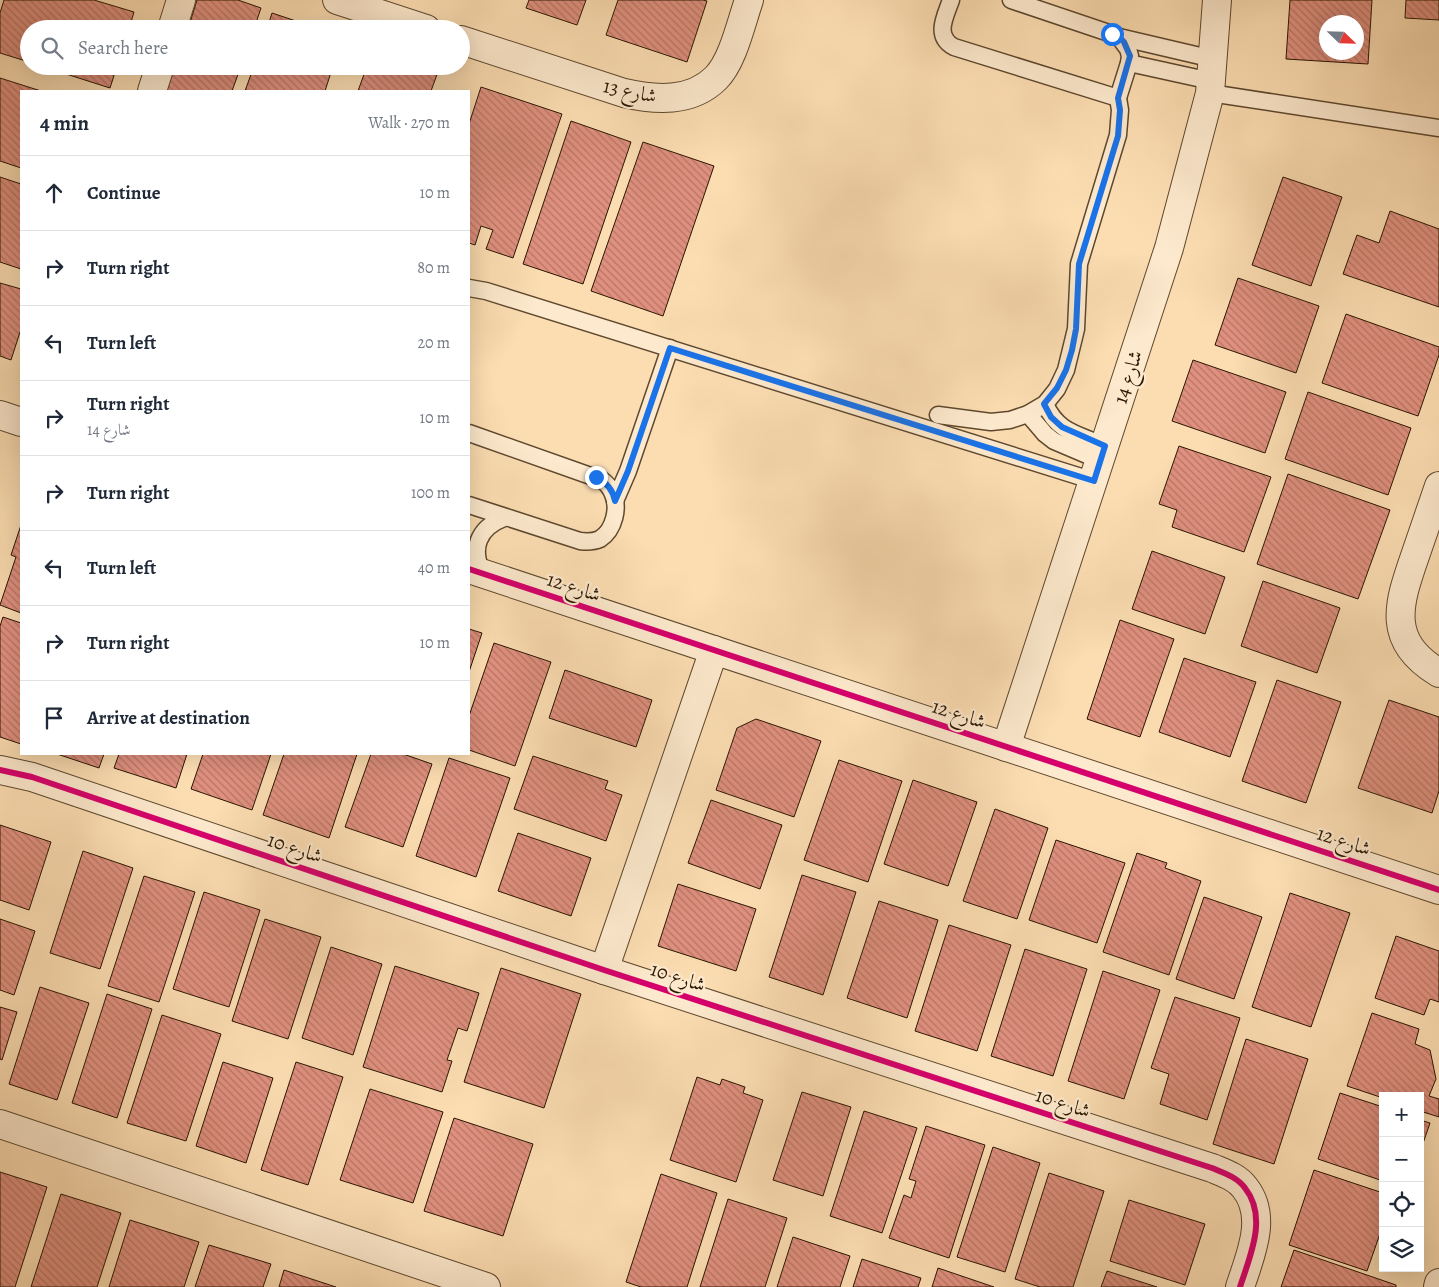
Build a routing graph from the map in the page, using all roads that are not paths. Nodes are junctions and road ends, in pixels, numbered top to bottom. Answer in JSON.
{"nodes":[{"id":1,"x":181,"y":0,"type":"edge"},
{"id":2,"x":337,"y":0,"type":"edge"},
{"id":3,"x":749,"y":0,"type":"edge"},
{"id":4,"x":951,"y":0,"type":"edge"},
{"id":5,"x":1011,"y":0,"type":"edge"},
{"id":6,"x":1217,"y":0,"type":"edge"},
{"id":7,"x":175,"y":20,"type":"edge"},
{"id":8,"x":398,"y":20,"type":"edge"},
{"id":9,"x":1119,"y":37,"type":"junction"},
{"id":10,"x":470,"y":43,"type":"edge"},
{"id":11,"x":1129,"y":63,"type":"junction"},
{"id":12,"x":157,"y":75,"type":"edge"},
{"id":13,"x":1211,"y":77,"type":"junction"},
{"id":14,"x":152,"y":90,"type":"edge"},
{"id":15,"x":1118,"y":98,"type":"junction"},
{"id":16,"x":1439,"y":128,"type":"edge"},
{"id":17,"x":470,"y":288,"type":"edge"},
{"id":18,"x":670,"y":348,"type":"junction"},
{"id":19,"x":1044,"y":404,"type":"junction"},
{"id":20,"x":1028,"y":414,"type":"junction"},
{"id":21,"x":0,"y":415,"type":"edge"},
{"id":22,"x":938,"y":415,"type":"dead end"},
{"id":23,"x":20,"y":422,"type":"edge"},
{"id":24,"x":470,"y":433,"type":"edge"},
{"id":25,"x":1100,"y":463,"type":"junction"},
{"id":26,"x":1439,"y":486,"type":"edge"},
{"id":27,"x":615,"y":501,"type":"junction"},
{"id":28,"x":470,"y":505,"type":"edge"},
{"id":29,"x":504,"y":518,"type":"junction"},
{"id":30,"x":476,"y":572,"type":"edge"},
{"id":31,"x":714,"y":650,"type":"junction"},
{"id":32,"x":1439,"y":673,"type":"edge"},
{"id":33,"x":1006,"y":747,"type":"junction"},
{"id":34,"x":0,"y":770,"type":"edge"},
{"id":35,"x":1439,"y":890,"type":"edge"},
{"id":36,"x":604,"y":970,"type":"junction"},
{"id":37,"x":0,"y":1124,"type":"edge"},
{"id":38,"x":486,"y":1287,"type":"edge"},
{"id":39,"x":1240,"y":1287,"type":"edge"}],
"edges":[{"from":1,"to":7,"type":"street"},
{"from":2,"to":8,"type":"street"},
{"from":3,"to":10,"type":"street","name":"شارع 13"},
{"from":4,"to":15,"type":"lane"},
{"from":5,"to":9,"type":"lane"},
{"from":6,"to":13,"type":"street","name":"شارع 14"},
{"from":9,"to":11,"type":"lane"},
{"from":9,"to":13,"type":"lane"},
{"from":11,"to":13,"type":"lane"},
{"from":11,"to":15,"type":"lane"},
{"from":12,"to":14,"type":"street"},
{"from":13,"to":16,"type":"lane"},
{"from":13,"to":25,"type":"street","name":"شارع 14"},
{"from":15,"to":19,"type":"lane"},
{"from":17,"to":18,"type":"lane"},
{"from":18,"to":25,"type":"lane"},
{"from":18,"to":27,"type":"lane"},
{"from":19,"to":20,"type":"lane"},
{"from":19,"to":25,"type":"lane"},
{"from":20,"to":22,"type":"lane"},
{"from":20,"to":25,"type":"lane"},
{"from":21,"to":23,"type":"street"},
{"from":24,"to":27,"type":"lane"},
{"from":25,"to":33,"type":"street","name":"شارع 14"},
{"from":26,"to":32,"type":"street"},
{"from":27,"to":29,"type":"lane"},
{"from":28,"to":29,"type":"lane"},
{"from":29,"to":30,"type":"lane"},
{"from":30,"to":31,"type":"street","name":"شارع 12"},
{"from":31,"to":33,"type":"street","name":"شارع 12"},
{"from":31,"to":36,"type":"street"},
{"from":33,"to":35,"type":"street","name":"شارع 12"},
{"from":34,"to":36,"type":"street","name":"شارع 10"},
{"from":36,"to":39,"type":"street","name":"شارع 10"},
{"from":37,"to":38,"type":"street"}]}
